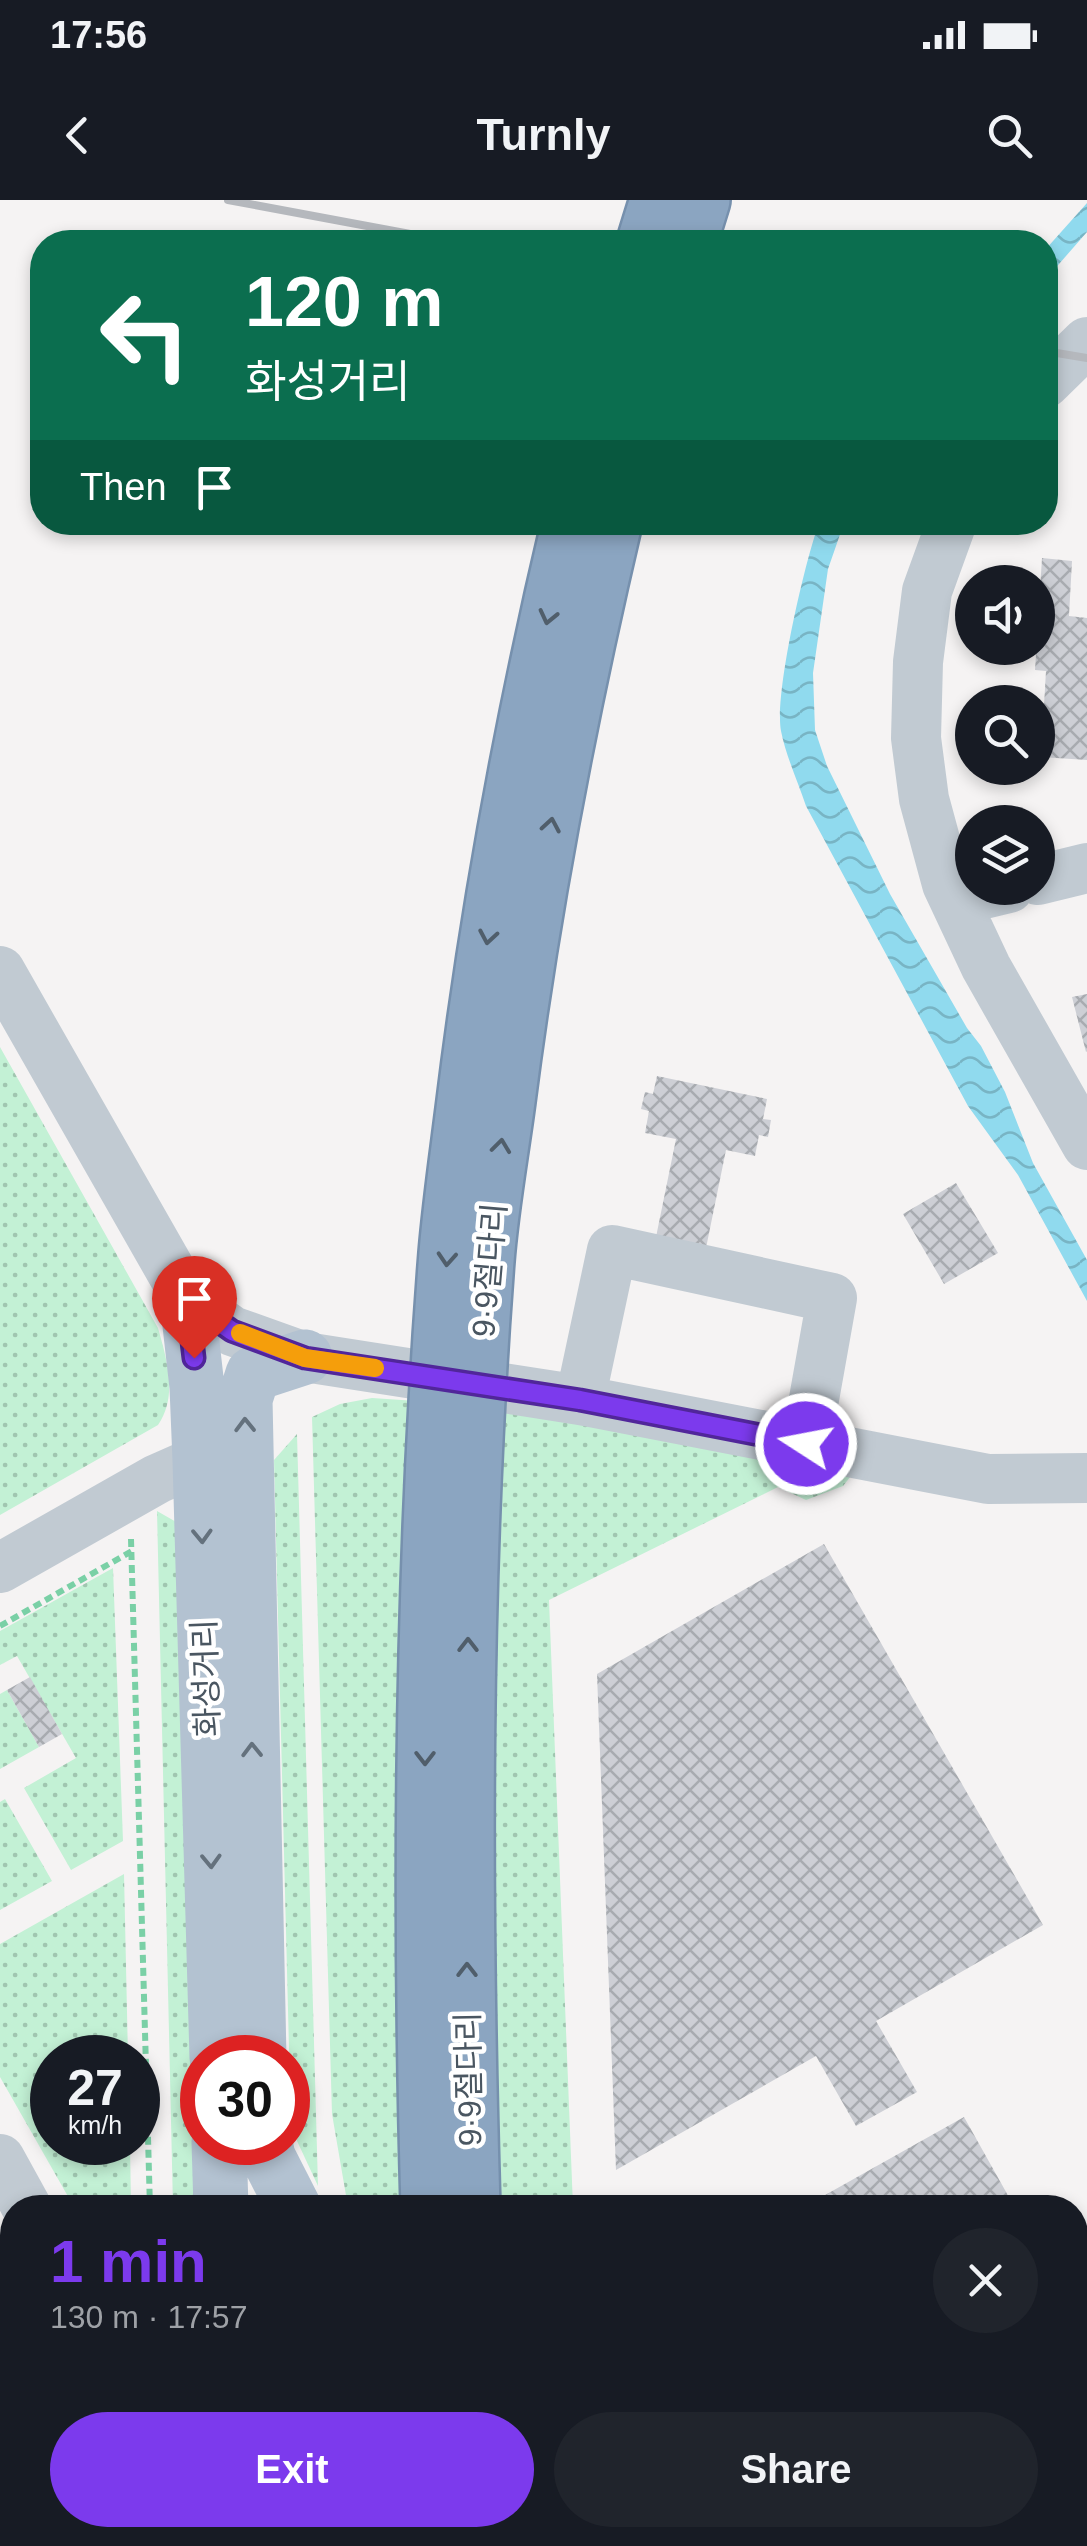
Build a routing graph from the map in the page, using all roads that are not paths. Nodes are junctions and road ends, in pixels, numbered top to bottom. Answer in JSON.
{"nodes":[{"id":1,"x":658,"y":200,"type":"edge"},
{"id":2,"x":702,"y":200,"type":"edge"},
{"id":3,"x":649,"y":230,"type":"edge"},
{"id":4,"x":693,"y":230,"type":"edge"},
{"id":5,"x":1087,"y":342,"type":"edge"},
{"id":6,"x":1058,"y":370,"type":"edge"},
{"id":7,"x":567,"y":535,"type":"edge"},
{"id":8,"x":611,"y":535,"type":"edge"},
{"id":9,"x":947,"y":535,"type":"edge"},
{"id":10,"x":1087,"y":868,"type":"edge"},
{"id":11,"x":1055,"y":876,"type":"edge"},
{"id":12,"x":955,"y":902,"type":"edge"},
{"id":13,"x":956,"y":905,"type":"edge"},
{"id":14,"x":0,"y":972,"type":"edge"},
{"id":15,"x":1087,"y":1145,"type":"edge"},
{"id":16,"x":187,"y":1299,"type":"junction"},
{"id":17,"x":305,"y":1358,"type":"junction"},
{"id":18,"x":580,"y":1400,"type":"junction"},
{"id":19,"x":806,"y":1444,"type":"junction"},
{"id":20,"x":200,"y":1460,"type":"junction"},
{"id":21,"x":1087,"y":1478,"type":"edge"},
{"id":22,"x":0,"y":1568,"type":"edge"},
{"id":23,"x":215,"y":2035,"type":"edge"},
{"id":24,"x":259,"y":2035,"type":"edge"},
{"id":25,"x":0,"y":2159,"type":"edge"},
{"id":26,"x":220,"y":2165,"type":"edge"},
{"id":27,"x":272,"y":2165,"type":"edge"},
{"id":28,"x":21,"y":2195,"type":"edge"},
{"id":29,"x":221,"y":2195,"type":"edge"},
{"id":30,"x":287,"y":2195,"type":"edge"},
{"id":31,"x":429,"y":2195,"type":"edge"},
{"id":32,"x":472,"y":2195,"type":"edge"}],
"edges":[{"from":1,"to":3,"type":"highway"},
{"from":2,"to":4,"type":"highway"},
{"from":5,"to":6,"type":"street"},
{"from":7,"to":31,"type":"highway","name":"9·9절다리","one_way":true,"bridge":true},
{"from":32,"to":8,"type":"highway","name":"9·9절다리","one_way":true,"bridge":true},
{"from":9,"to":12,"type":"street"},
{"from":10,"to":11,"type":"street"},
{"from":13,"to":15,"type":"street"},
{"from":14,"to":16,"type":"street"},
{"from":16,"to":17,"type":"street"},
{"from":16,"to":20,"type":"main road","name":"화성거리"},
{"from":17,"to":18,"type":"street"},
{"from":24,"to":17,"type":"main road","name":"화성거리","one_way":true},
{"from":18,"to":19,"type":"street"},
{"from":18,"to":19,"type":"street"},
{"from":19,"to":21,"type":"street"},
{"from":20,"to":22,"type":"street"},
{"from":20,"to":23,"type":"main road","name":"화성거리","one_way":true},
{"from":25,"to":28,"type":"street"},
{"from":26,"to":29,"type":"main road"},
{"from":27,"to":30,"type":"main road"}]}
